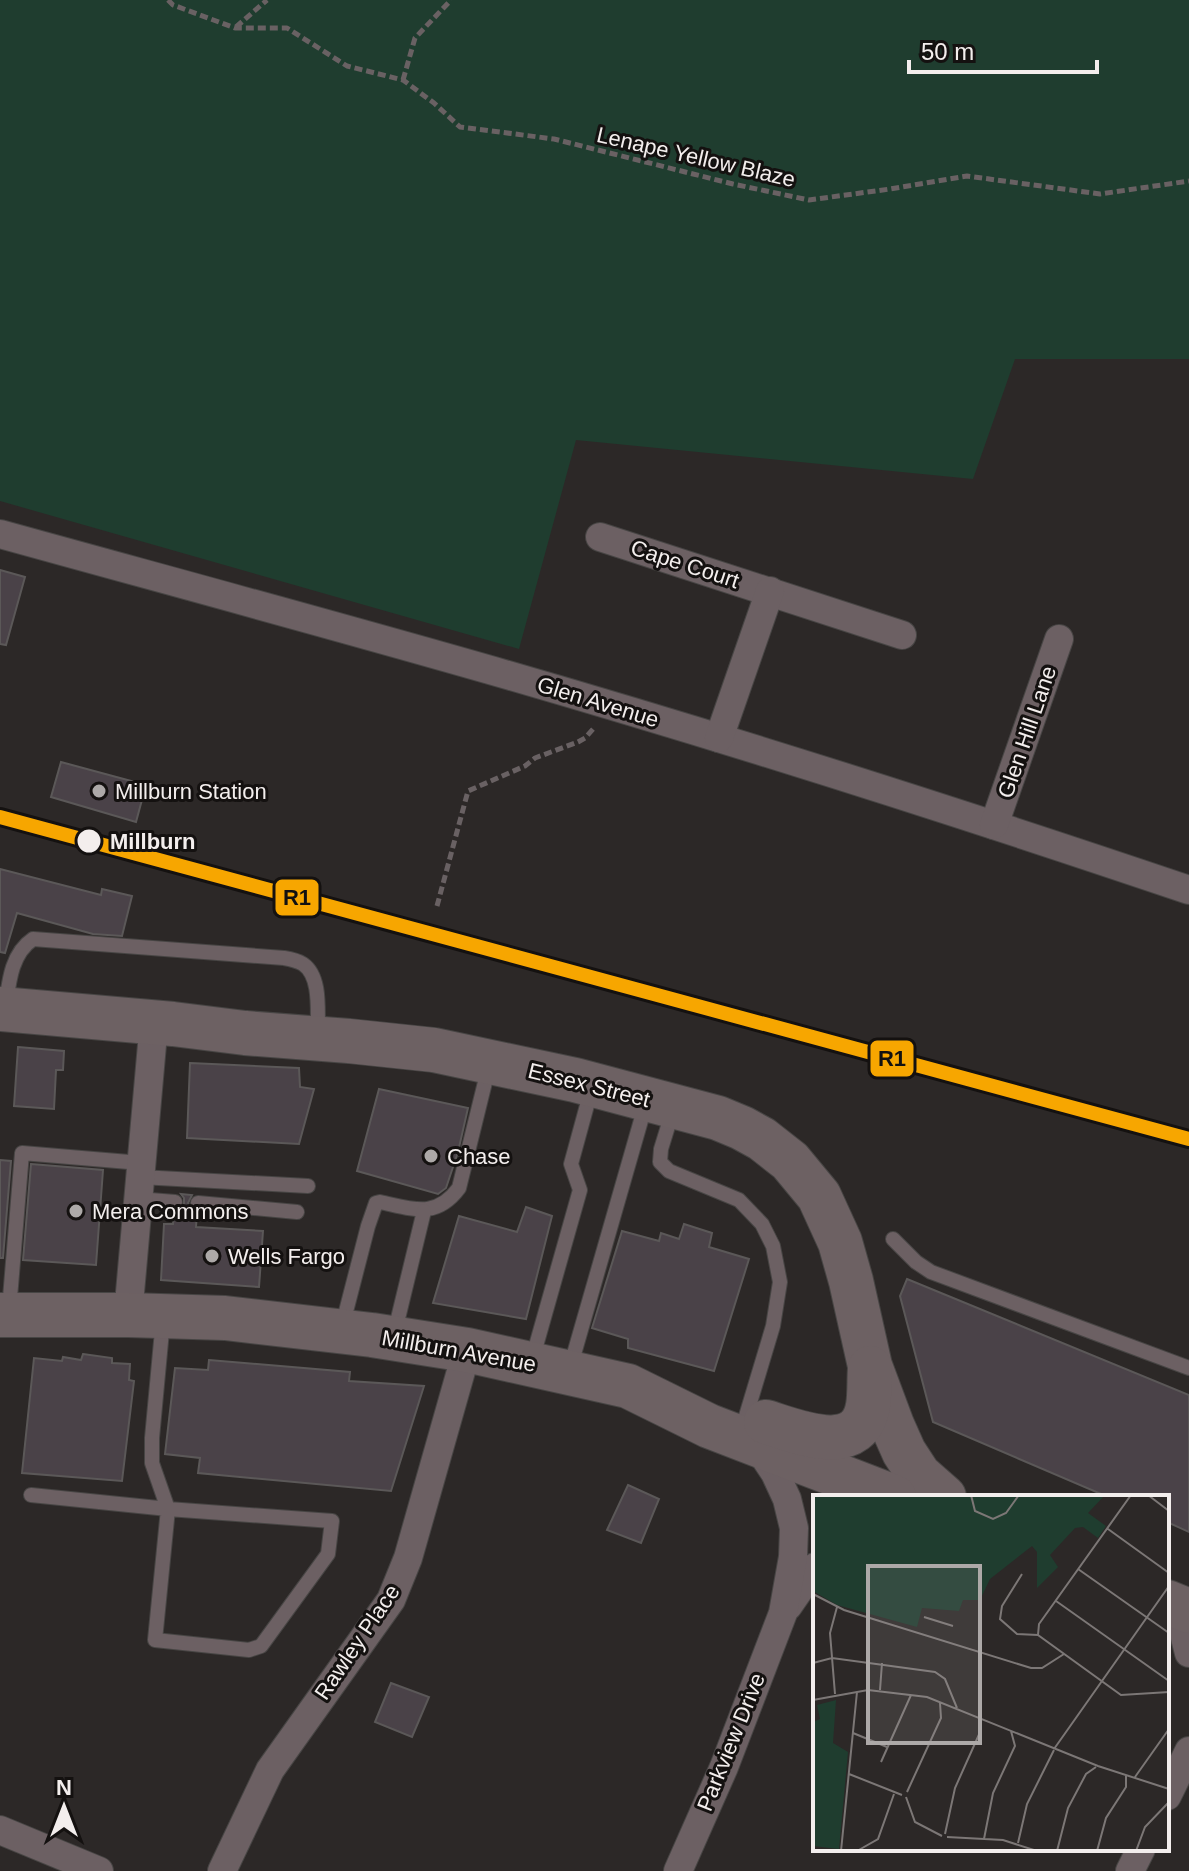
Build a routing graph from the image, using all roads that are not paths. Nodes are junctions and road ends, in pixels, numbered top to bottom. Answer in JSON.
{"nodes":[{"id":1,"x":0,"y":534,"type":"edge"},
{"id":2,"x":600,"y":537,"type":"dead end"},
{"id":3,"x":770,"y":591,"type":"junction"},
{"id":4,"x":902,"y":635,"type":"dead end"},
{"id":5,"x":1059,"y":639,"type":"dead end"},
{"id":6,"x":719,"y":738,"type":"junction"},
{"id":7,"x":994,"y":825,"type":"junction"},
{"id":8,"x":1189,"y":890,"type":"edge"},
{"id":9,"x":3,"y":1009,"type":"edge"},
{"id":10,"x":154,"y":1022,"type":"junction"},
{"id":11,"x":319,"y":1038,"type":"junction"},
{"id":12,"x":490,"y":1062,"type":"junction"},
{"id":13,"x":593,"y":1084,"type":"junction"},
{"id":14,"x":661,"y":1103,"type":"junction"},
{"id":15,"x":140,"y":1180,"type":"junction"},
{"id":16,"x":308,"y":1186,"type":"dead end"},
{"id":17,"x":175,"y":1202,"type":"dead end"},
{"id":18,"x":198,"y":1203,"type":"dead end"},
{"id":19,"x":424,"y":1211,"type":"junction"},
{"id":20,"x":297,"y":1212,"type":"dead end"},
{"id":21,"x":893,"y":1239,"type":"dead end"},
{"id":22,"x":4,"y":1315,"type":"edge"},
{"id":23,"x":146,"y":1315,"type":"junction"},
{"id":24,"x":341,"y":1331,"type":"junction"},
{"id":25,"x":394,"y":1338,"type":"junction"},
{"id":26,"x":467,"y":1350,"type":"junction"},
{"id":27,"x":870,"y":1366,"type":"junction"},
{"id":28,"x":550,"y":1368,"type":"junction"},
{"id":29,"x":1189,"y":1368,"type":"edge"},
{"id":30,"x":751,"y":1431,"type":"junction"},
{"id":31,"x":31,"y":1495,"type":"dead end"},
{"id":32,"x":890,"y":1495,"type":"edge"},
{"id":33,"x":942,"y":1495,"type":"edge"},
{"id":34,"x":168,"y":1509,"type":"junction"},
{"id":35,"x":813,"y":1570,"type":"edge"},
{"id":36,"x":1178,"y":1606,"type":"edge"},
{"id":37,"x":783,"y":1613,"type":"junction"},
{"id":38,"x":1189,"y":1653,"type":"edge"},
{"id":39,"x":1189,"y":1751,"type":"edge"},
{"id":40,"x":1169,"y":1792,"type":"edge"},
{"id":41,"x":0,"y":1830,"type":"edge"},
{"id":42,"x":1140,"y":1851,"type":"edge"},
{"id":43,"x":99,"y":1871,"type":"edge"},
{"id":44,"x":222,"y":1871,"type":"edge"},
{"id":45,"x":678,"y":1871,"type":"edge"},
{"id":46,"x":1130,"y":1871,"type":"edge"}],
"edges":[{"from":1,"to":6,"type":"street","name":"Glen Avenue"},
{"from":2,"to":3,"type":"street","name":"Cape Court"},
{"from":3,"to":4,"type":"street","name":"Cape Court"},
{"from":3,"to":6,"type":"street","name":"Cape Court"},
{"from":5,"to":7,"type":"street","name":"Glen Hill Lane"},
{"from":6,"to":7,"type":"street","name":"Glen Avenue"},
{"from":7,"to":8,"type":"street","name":"Glen Avenue"},
{"from":9,"to":10,"type":"main road","name":"Essex Street"},
{"from":9,"to":11,"type":"lane"},
{"from":10,"to":11,"type":"main road","name":"Essex Street"},
{"from":10,"to":15,"type":"street"},
{"from":11,"to":12,"type":"main road","name":"Essex Street"},
{"from":12,"to":13,"type":"main road","name":"Essex Street"},
{"from":12,"to":19,"type":"lane"},
{"from":13,"to":14,"type":"main road","name":"Essex Street"},
{"from":13,"to":28,"type":"lane"},
{"from":14,"to":27,"type":"main road","name":"Essex Street"},
{"from":14,"to":28,"type":"lane"},
{"from":14,"to":30,"type":"lane"},
{"from":15,"to":16,"type":"lane"},
{"from":15,"to":17,"type":"lane"},
{"from":15,"to":22,"type":"lane"},
{"from":15,"to":23,"type":"street"},
{"from":18,"to":20,"type":"lane"},
{"from":19,"to":24,"type":"lane"},
{"from":19,"to":25,"type":"lane"},
{"from":21,"to":29,"type":"lane"},
{"from":22,"to":23,"type":"main road","name":"Millburn Avenue"},
{"from":23,"to":24,"type":"main road","name":"Millburn Avenue"},
{"from":23,"to":34,"type":"lane"},
{"from":24,"to":25,"type":"main road","name":"Millburn Avenue"},
{"from":25,"to":26,"type":"main road","name":"Millburn Avenue"},
{"from":26,"to":28,"type":"main road","name":"Millburn Avenue"},
{"from":26,"to":44,"type":"street","name":"Rawley Place"},
{"from":27,"to":30,"type":"main road"},
{"from":27,"to":33,"type":"main road","name":"Essex Street"},
{"from":28,"to":30,"type":"main road","name":"Millburn Avenue"},
{"from":30,"to":32,"type":"main road"},
{"from":30,"to":37,"type":"street","name":"Parkview Drive"},
{"from":31,"to":34,"type":"lane"},
{"from":34,"to":34,"type":"lane"},
{"from":35,"to":37,"type":"street","name":"Parkview Drive"},
{"from":36,"to":38,"type":"street"},
{"from":37,"to":45,"type":"street","name":"Parkview Drive"},
{"from":39,"to":40,"type":"street"},
{"from":41,"to":43,"type":"street"},
{"from":42,"to":46,"type":"street"}]}
